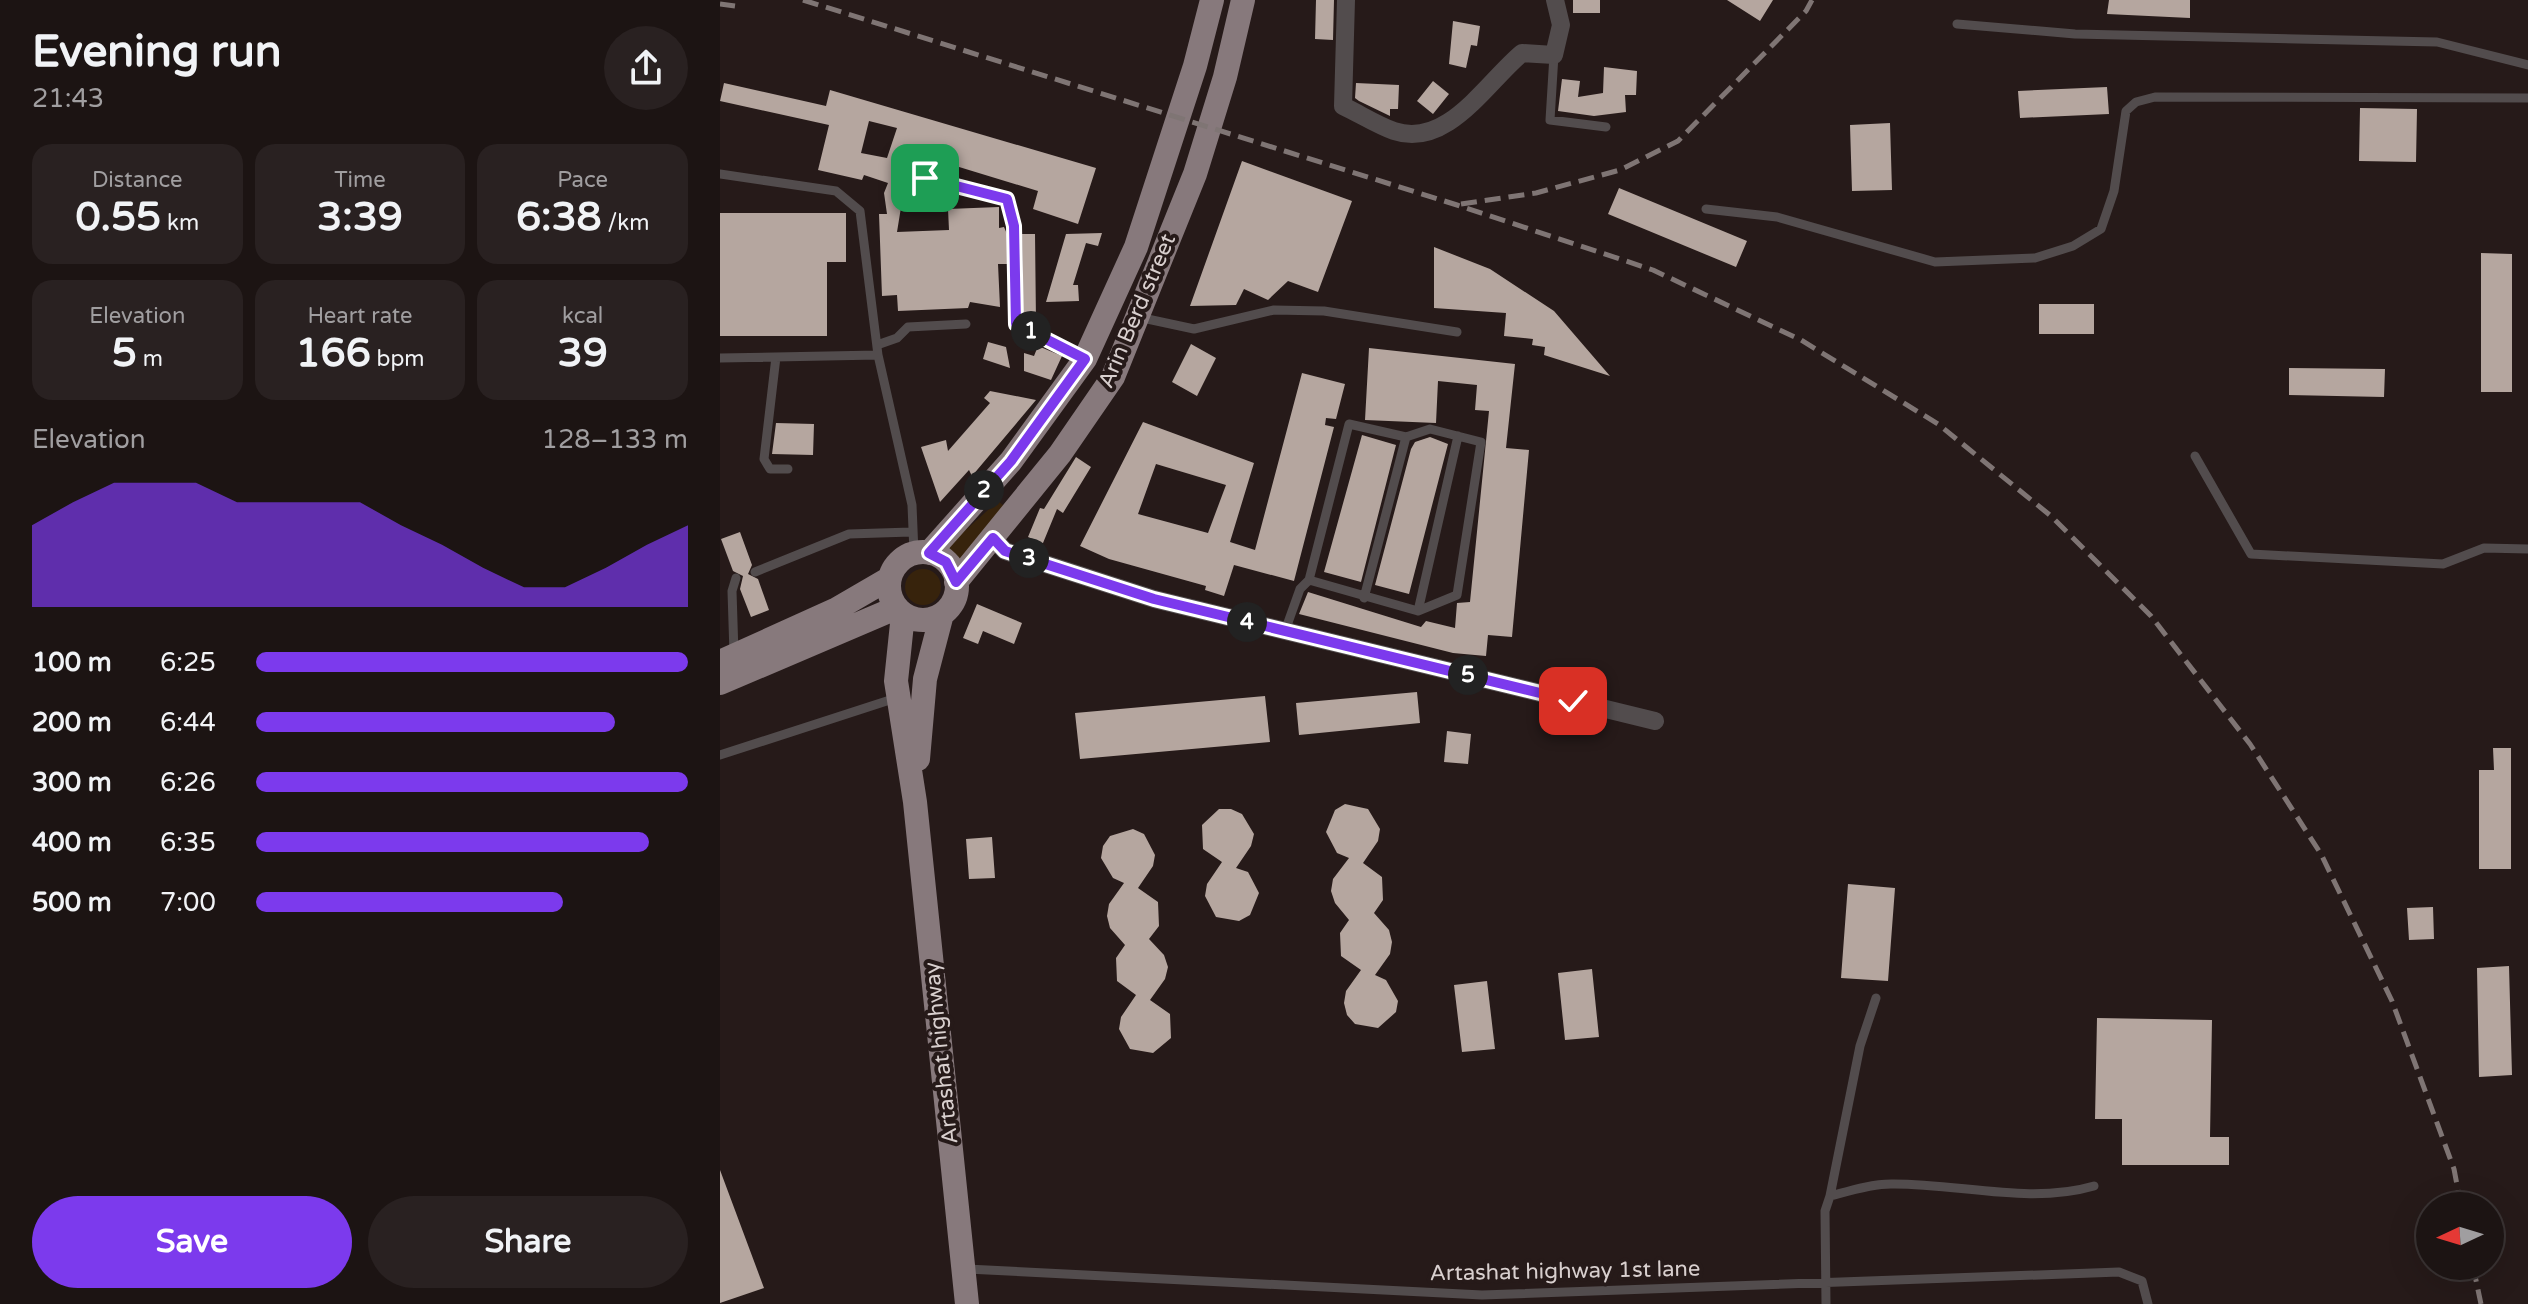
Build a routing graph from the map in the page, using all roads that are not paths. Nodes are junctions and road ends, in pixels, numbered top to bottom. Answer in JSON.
{"nodes":[{"id":1,"x":1212,"y":0,"type":"edge"},
{"id":2,"x":1243,"y":0,"type":"edge"},
{"id":3,"x":1346,"y":0,"type":"edge"},
{"id":4,"x":1555,"y":0,"type":"edge"},
{"id":5,"x":1957,"y":24,"type":"dead end"},
{"id":6,"x":1554,"y":55,"type":"junction"},
{"id":7,"x":2528,"y":65,"type":"edge"},
{"id":8,"x":2528,"y":98,"type":"edge"},
{"id":9,"x":1606,"y":127,"type":"dead end"},
{"id":10,"x":720,"y":174,"type":"edge"},
{"id":11,"x":925,"y":178,"type":"dead end"},
{"id":12,"x":1706,"y":209,"type":"dead end"},
{"id":13,"x":1137,"y":317,"type":"junction"},
{"id":14,"x":966,"y":324,"type":"dead end"},
{"id":15,"x":1457,"y":332,"type":"dead end"},
{"id":16,"x":877,"y":350,"type":"junction"},
{"id":17,"x":776,"y":357,"type":"junction"},
{"id":18,"x":720,"y":358,"type":"edge"},
{"id":19,"x":1085,"y":359,"type":"junction"},
{"id":20,"x":1458,"y":436,"type":"junction"},
{"id":21,"x":1406,"y":437,"type":"junction"},
{"id":22,"x":2195,"y":456,"type":"dead end"},
{"id":23,"x":788,"y":469,"type":"dead end"},
{"id":24,"x":993,"y":538,"type":"junction"},
{"id":25,"x":918,"y":546,"type":"junction"},
{"id":26,"x":2528,"y":549,"type":"edge"},
{"id":27,"x":755,"y":572,"type":"dead end"},
{"id":28,"x":736,"y":578,"type":"dead end"},
{"id":29,"x":890,"y":578,"type":"junction"},
{"id":30,"x":1309,"y":580,"type":"junction"},
{"id":31,"x":956,"y":582,"type":"junction"},
{"id":32,"x":1364,"y":598,"type":"junction"},
{"id":33,"x":900,"y":611,"type":"junction"},
{"id":34,"x":1418,"y":611,"type":"junction"},
{"id":35,"x":942,"y":614,"type":"junction"},
{"id":36,"x":1285,"y":631,"type":"junction"},
{"id":37,"x":727,"y":659,"type":"edge"},
{"id":38,"x":720,"y":683,"type":"edge"},
{"id":39,"x":899,"y":697,"type":"junction"},
{"id":40,"x":1655,"y":721,"type":"dead end"},
{"id":41,"x":720,"y":755,"type":"edge"},
{"id":42,"x":915,"y":802,"type":"junction"},
{"id":43,"x":1876,"y":998,"type":"dead end"},
{"id":44,"x":2094,"y":1186,"type":"dead end"},
{"id":45,"x":1830,"y":1196,"type":"junction"},
{"id":46,"x":963,"y":1269,"type":"junction"},
{"id":47,"x":1825,"y":1281,"type":"junction"},
{"id":48,"x":967,"y":1304,"type":"edge"},
{"id":49,"x":1826,"y":1304,"type":"edge"},
{"id":50,"x":2148,"y":1304,"type":"edge"}],
"edges":[{"from":1,"to":19,"type":"main road","name":"Arin Berd street"},
{"from":2,"to":13,"type":"main road","name":"Arin Berd street"},
{"from":3,"to":6,"type":"street"},
{"from":4,"to":6,"type":"street"},
{"from":5,"to":7,"type":"lane"},
{"from":6,"to":9,"type":"lane"},
{"from":8,"to":12,"type":"lane"},
{"from":10,"to":16,"type":"lane"},
{"from":11,"to":19,"type":"lane"},
{"from":13,"to":15,"type":"lane"},
{"from":13,"to":24,"type":"main road","name":"Arin Berd street"},
{"from":14,"to":16,"type":"lane"},
{"from":16,"to":17,"type":"lane"},
{"from":16,"to":25,"type":"lane"},
{"from":17,"to":18,"type":"lane"},
{"from":17,"to":23,"type":"lane"},
{"from":19,"to":25,"type":"main road","name":"Arin Berd street"},
{"from":20,"to":21,"type":"lane"},
{"from":20,"to":34,"type":"lane"},
{"from":20,"to":34,"type":"lane"},
{"from":21,"to":30,"type":"lane"},
{"from":21,"to":32,"type":"lane"},
{"from":22,"to":26,"type":"lane"},
{"from":24,"to":31,"type":"main road","name":"Arin Berd street"},
{"from":24,"to":36,"type":"street"},
{"from":25,"to":27,"type":"lane"},
{"from":25,"to":29,"type":"main road"},
{"from":25,"to":31,"type":"main road"},
{"from":28,"to":37,"type":"lane"},
{"from":29,"to":33,"type":"main road"},
{"from":29,"to":37,"type":"main road"},
{"from":30,"to":32,"type":"lane"},
{"from":30,"to":36,"type":"lane"},
{"from":31,"to":35,"type":"main road"},
{"from":32,"to":34,"type":"lane"},
{"from":33,"to":35,"type":"main road"},
{"from":33,"to":38,"type":"main road"},
{"from":33,"to":39,"type":"main road","name":"Artashat highway"},
{"from":35,"to":42,"type":"main road","name":"Artashat highway"},
{"from":36,"to":40,"type":"street"},
{"from":39,"to":41,"type":"lane"},
{"from":39,"to":42,"type":"main road","name":"Artashat highway"},
{"from":42,"to":46,"type":"main road","name":"Artashat highway"},
{"from":43,"to":45,"type":"lane"},
{"from":44,"to":45,"type":"lane"},
{"from":45,"to":47,"type":"lane"},
{"from":46,"to":47,"type":"lane","name":"Artashat highway 1st lane"},
{"from":46,"to":48,"type":"main road","name":"Artashat highway"},
{"from":47,"to":49,"type":"lane"},
{"from":47,"to":50,"type":"lane","name":"Artashat highway 1st lane"}]}
